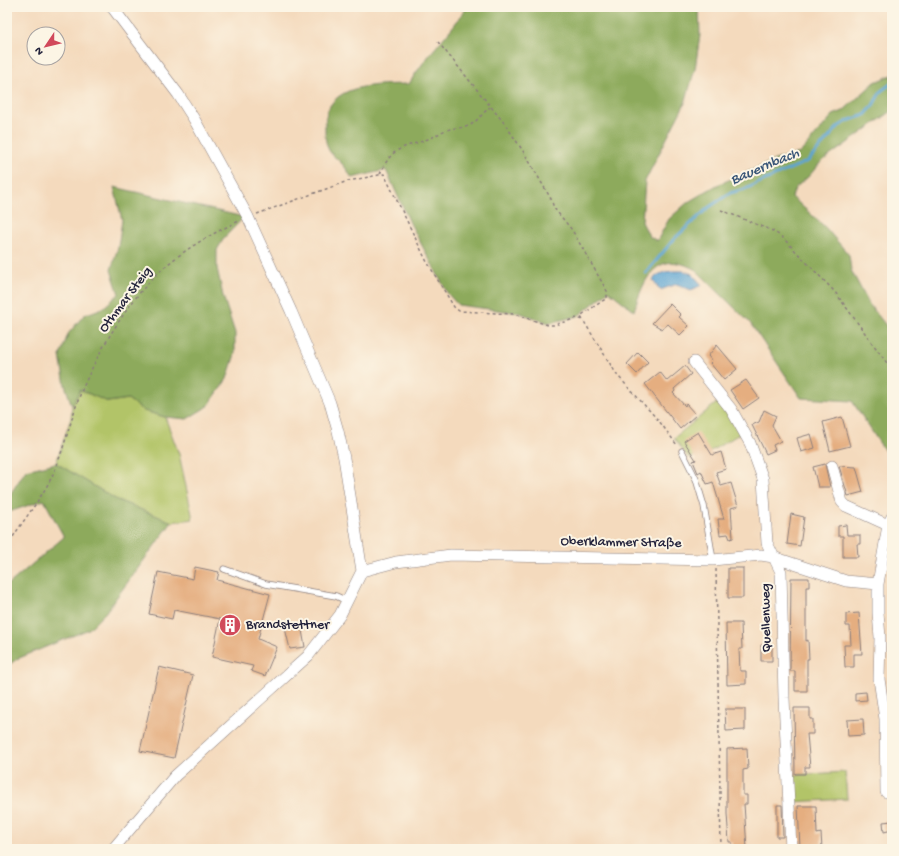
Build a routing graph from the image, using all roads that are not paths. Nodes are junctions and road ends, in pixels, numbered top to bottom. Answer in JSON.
{"nodes":[{"id":1,"x":112,"y":7,"type":"edge"},
{"id":2,"x":694,"y":362,"type":"dead end"},
{"id":3,"x":682,"y":451,"type":"road end"},
{"id":4,"x":832,"y":466,"type":"dead end"},
{"id":5,"x":890,"y":521,"type":"edge"},
{"id":6,"x":773,"y":557,"type":"junction"},
{"id":7,"x":713,"y":560,"type":"junction"},
{"id":8,"x":224,"y":568,"type":"dead end"},
{"id":9,"x":362,"y":571,"type":"junction"},
{"id":10,"x":878,"y":584,"type":"junction"},
{"id":11,"x":348,"y":601,"type":"junction"},
{"id":12,"x":886,"y":792,"type":"dead end"},
{"id":13,"x":113,"y":849,"type":"edge"},
{"id":14,"x":791,"y":849,"type":"edge"}],
"edges":[{"from":1,"to":9,"type":"street"},
{"from":2,"to":6,"type":"street","name":"Quellenweg"},
{"from":3,"to":7,"type":"lane"},
{"from":4,"to":5,"type":"street"},
{"from":5,"to":10,"type":"street"},
{"from":6,"to":7,"type":"street","name":"Oberklammer Straße"},
{"from":6,"to":10,"type":"street","name":"Oberklammer Straße"},
{"from":6,"to":14,"type":"street","name":"Quellenweg"},
{"from":7,"to":9,"type":"street","name":"Oberklammer Straße"},
{"from":8,"to":11,"type":"lane"},
{"from":9,"to":11,"type":"street"},
{"from":10,"to":12,"type":"street"},
{"from":11,"to":13,"type":"street"}]}
